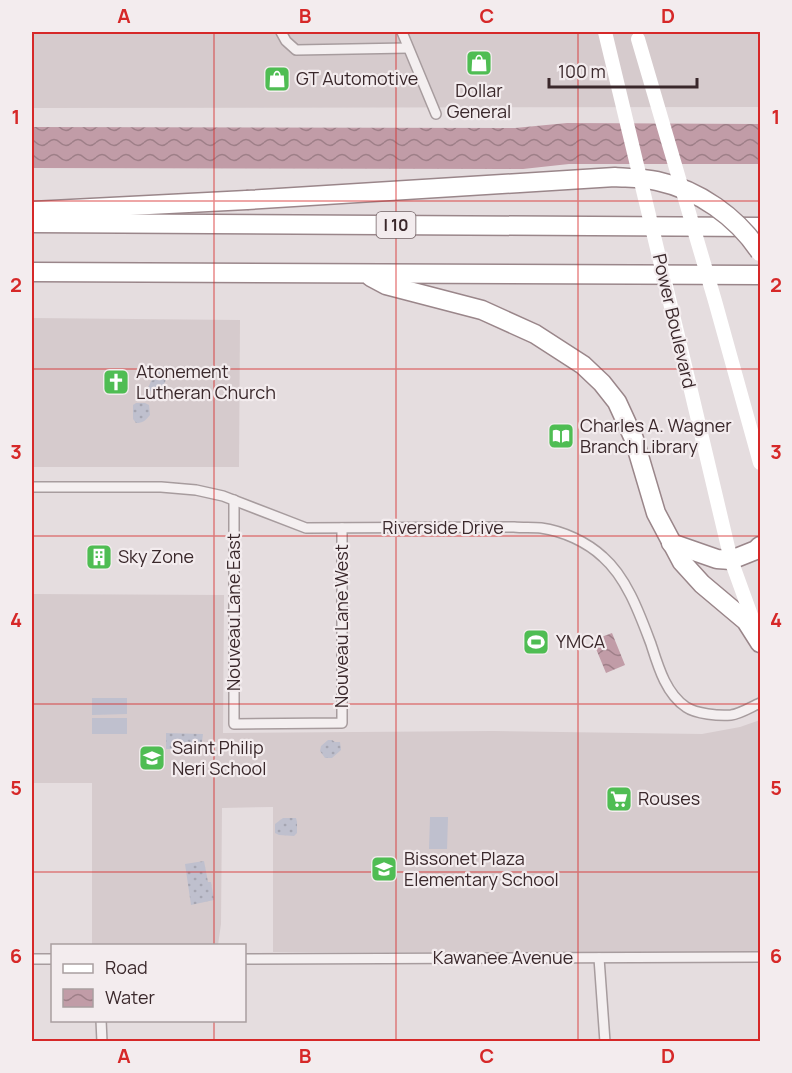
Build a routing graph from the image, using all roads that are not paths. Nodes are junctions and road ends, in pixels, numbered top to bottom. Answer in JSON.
{"nodes":[{"id":1,"x":281,"y":32,"type":"edge"},
{"id":2,"x":402,"y":32,"type":"edge"},
{"id":3,"x":605,"y":32,"type":"edge"},
{"id":4,"x":637,"y":35,"type":"edge"},
{"id":5,"x":408,"y":48,"type":"junction"},
{"id":6,"x":436,"y":114,"type":"dead end"},
{"id":7,"x":32,"y":212,"type":"edge"},
{"id":8,"x":32,"y":223,"type":"edge"},
{"id":9,"x":760,"y":227,"type":"edge"},
{"id":10,"x":760,"y":252,"type":"edge"},
{"id":11,"x":32,"y":272,"type":"edge"},
{"id":12,"x":364,"y":273,"type":"junction"},
{"id":13,"x":760,"y":275,"type":"edge"},
{"id":14,"x":760,"y":463,"type":"edge"},
{"id":15,"x":32,"y":487,"type":"edge"},
{"id":16,"x":234,"y":500,"type":"junction"},
{"id":17,"x":342,"y":528,"type":"junction"},
{"id":18,"x":671,"y":543,"type":"junction"},
{"id":19,"x":760,"y":546,"type":"edge"},
{"id":20,"x":731,"y":560,"type":"junction"},
{"id":21,"x":760,"y":642,"type":"edge"},
{"id":22,"x":760,"y":704,"type":"edge"},
{"id":23,"x":342,"y":723,"type":"joint"},
{"id":24,"x":760,"y":957,"type":"edge"},
{"id":25,"x":246,"y":958,"type":"edge"},
{"id":26,"x":599,"y":958,"type":"junction"},
{"id":27,"x":32,"y":959,"type":"edge"},
{"id":28,"x":51,"y":959,"type":"edge"},
{"id":29,"x":101,"y":1022,"type":"edge"},
{"id":30,"x":102,"y":1041,"type":"edge"},
{"id":31,"x":605,"y":1041,"type":"edge"}],
"edges":[{"from":1,"to":5,"type":"street"},
{"from":2,"to":5,"type":"street"},
{"from":3,"to":20,"type":"main road","name":"Power Boulevard","bridge":true},
{"from":4,"to":14,"type":"main road","bridge":true},
{"from":5,"to":6,"type":"street"},
{"from":7,"to":10,"type":"highway","bridge":true},
{"from":8,"to":9,"type":"highway","number":"I 10"},
{"from":11,"to":12,"type":"highway"},
{"from":12,"to":13,"type":"highway"},
{"from":12,"to":18,"type":"highway"},
{"from":15,"to":16,"type":"street","name":"Riverside Drive"},
{"from":16,"to":17,"type":"street","name":"Riverside Drive"},
{"from":16,"to":23,"type":"street","name":"Nouveau Lane East"},
{"from":17,"to":22,"type":"street","name":"Riverside Drive"},
{"from":17,"to":23,"type":"street","name":"Nouveau Lane West"},
{"from":18,"to":20,"type":"highway"},
{"from":18,"to":21,"type":"highway"},
{"from":19,"to":20,"type":"highway"},
{"from":20,"to":21,"type":"main road","name":"Power Boulevard"},
{"from":24,"to":26,"type":"street","name":"Kawanee Avenue"},
{"from":25,"to":26,"type":"street","name":"Kawanee Avenue"},
{"from":26,"to":31,"type":"street"},
{"from":27,"to":28,"type":"street"},
{"from":29,"to":30,"type":"street"}]}
